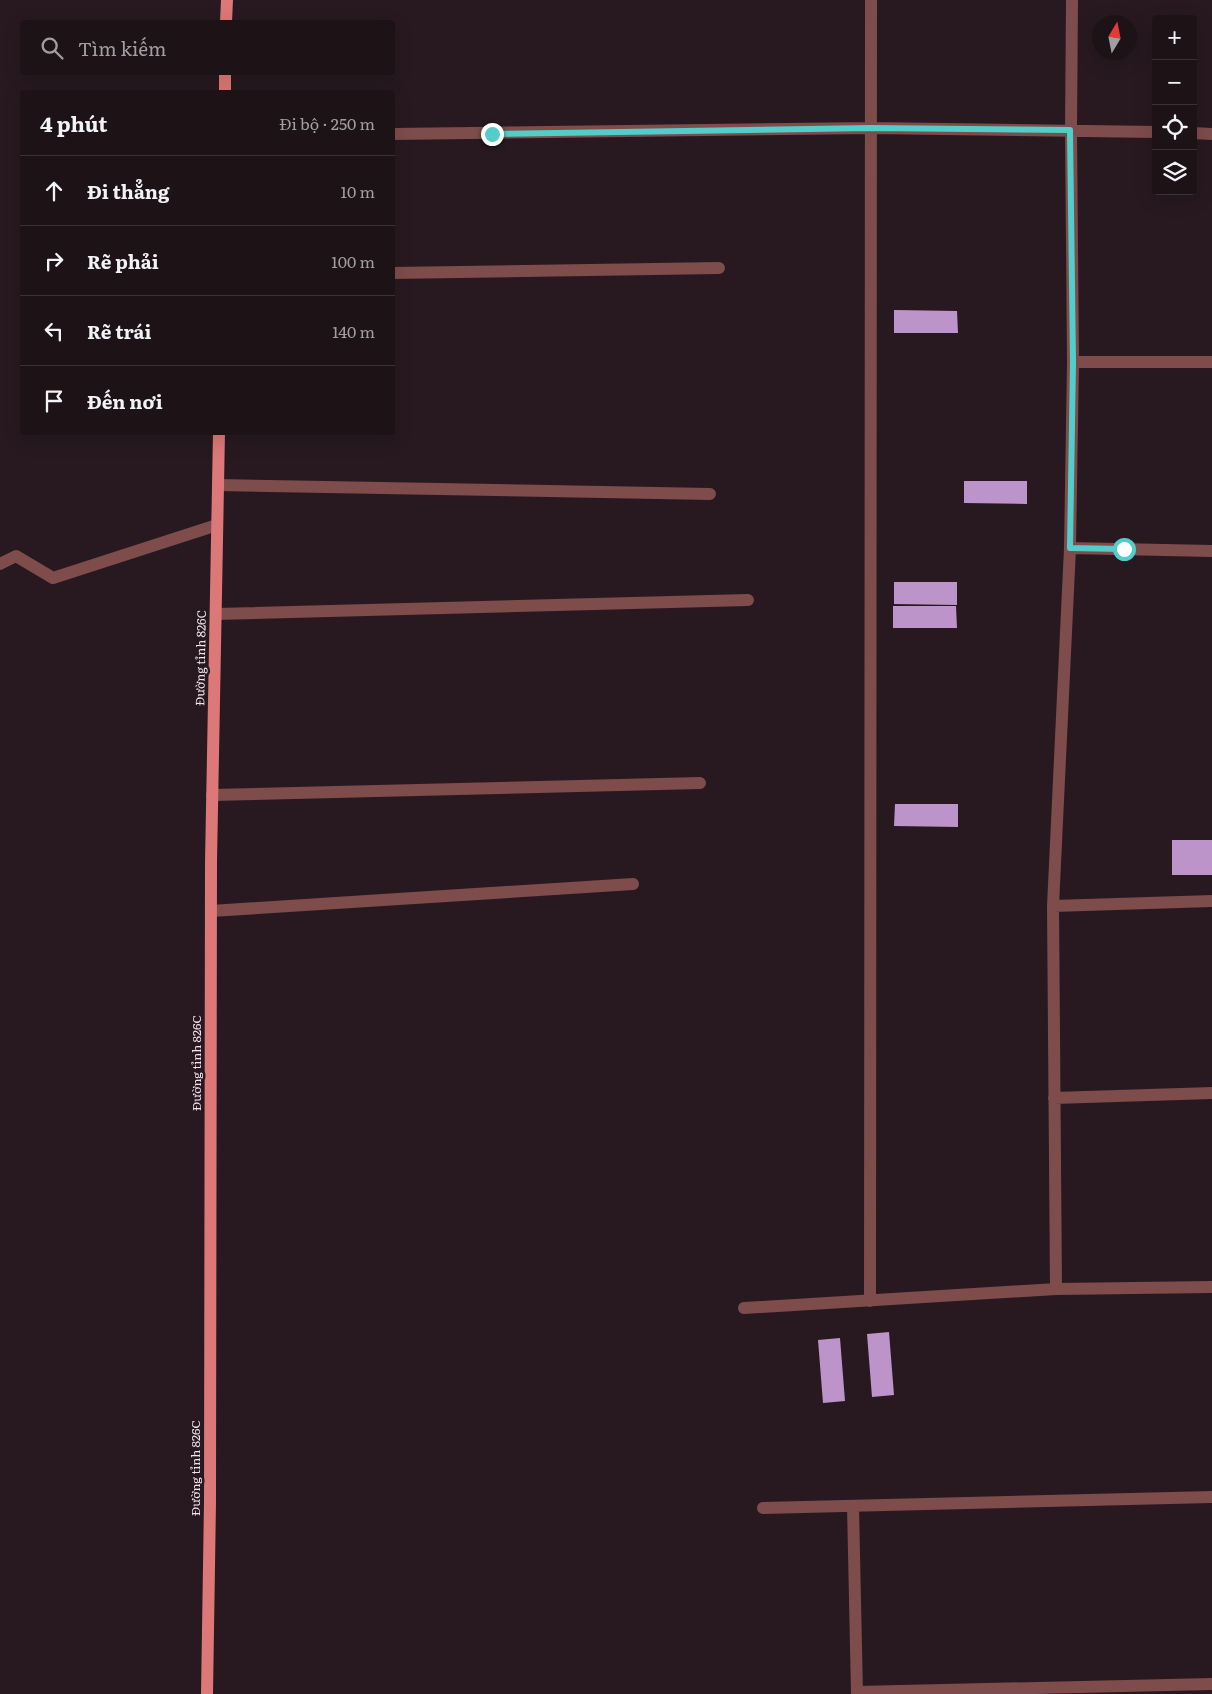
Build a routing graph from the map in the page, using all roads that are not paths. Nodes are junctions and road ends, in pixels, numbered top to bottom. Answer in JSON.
{"nodes":[{"id":1,"x":226,"y":0,"type":"edge"},
{"id":2,"x":871,"y":0,"type":"edge"},
{"id":3,"x":1072,"y":0,"type":"edge"},
{"id":4,"x":226,"y":20,"type":"edge"},
{"id":5,"x":225,"y":75,"type":"edge"},
{"id":6,"x":225,"y":90,"type":"edge"},
{"id":7,"x":871,"y":128,"type":"junction"},
{"id":8,"x":1070,"y":130,"type":"junction"},
{"id":9,"x":1152,"y":132,"type":"edge"},
{"id":10,"x":1197,"y":133,"type":"edge"},
{"id":11,"x":395,"y":134,"type":"edge"},
{"id":12,"x":1212,"y":134,"type":"edge"},
{"id":13,"x":719,"y":268,"type":"dead end"},
{"id":14,"x":395,"y":273,"type":"edge"},
{"id":15,"x":1073,"y":362,"type":"junction"},
{"id":16,"x":1212,"y":362,"type":"edge"},
{"id":17,"x":219,"y":435,"type":"edge"},
{"id":18,"x":218,"y":485,"type":"junction"},
{"id":19,"x":710,"y":494,"type":"dead end"},
{"id":20,"x":217,"y":525,"type":"junction"},
{"id":21,"x":1070,"y":548,"type":"junction"},
{"id":22,"x":1212,"y":551,"type":"edge"},
{"id":23,"x":0,"y":564,"type":"edge"},
{"id":24,"x":748,"y":600,"type":"dead end"},
{"id":25,"x":216,"y":614,"type":"junction"},
{"id":26,"x":700,"y":783,"type":"dead end"},
{"id":27,"x":212,"y":795,"type":"junction"},
{"id":28,"x":634,"y":884,"type":"dead end"},
{"id":29,"x":1212,"y":901,"type":"edge"},
{"id":30,"x":1053,"y":906,"type":"junction"},
{"id":31,"x":211,"y":911,"type":"junction"},
{"id":32,"x":1212,"y":1093,"type":"edge"},
{"id":33,"x":1054,"y":1098,"type":"junction"},
{"id":34,"x":1212,"y":1287,"type":"edge"},
{"id":35,"x":1056,"y":1289,"type":"junction"},
{"id":36,"x":870,"y":1301,"type":"junction"},
{"id":37,"x":744,"y":1308,"type":"dead end"},
{"id":38,"x":1212,"y":1497,"type":"edge"},
{"id":39,"x":853,"y":1506,"type":"junction"},
{"id":40,"x":763,"y":1508,"type":"dead end"},
{"id":41,"x":1212,"y":1684,"type":"edge"},
{"id":42,"x":857,"y":1693,"type":"edge"},
{"id":43,"x":208,"y":1694,"type":"edge"}],
"edges":[{"from":1,"to":4,"type":"main road"},
{"from":2,"to":7,"type":"street"},
{"from":3,"to":8,"type":"street"},
{"from":5,"to":6,"type":"main road"},
{"from":7,"to":8,"type":"street"},
{"from":7,"to":11,"type":"street"},
{"from":7,"to":36,"type":"street"},
{"from":8,"to":9,"type":"street"},
{"from":8,"to":15,"type":"street"},
{"from":10,"to":12,"type":"street"},
{"from":13,"to":14,"type":"street"},
{"from":15,"to":16,"type":"street"},
{"from":15,"to":21,"type":"street"},
{"from":17,"to":18,"type":"main road","name":"Đường tỉnh 826C"},
{"from":18,"to":19,"type":"street"},
{"from":18,"to":20,"type":"main road","name":"Đường tỉnh 826C"},
{"from":20,"to":23,"type":"street"},
{"from":20,"to":25,"type":"main road","name":"Đường tỉnh 826C"},
{"from":21,"to":22,"type":"street"},
{"from":21,"to":30,"type":"street"},
{"from":24,"to":25,"type":"street"},
{"from":25,"to":27,"type":"main road","name":"Đường tỉnh 826C"},
{"from":26,"to":27,"type":"street"},
{"from":27,"to":31,"type":"main road","name":"Đường tỉnh 826C"},
{"from":28,"to":31,"type":"street"},
{"from":29,"to":30,"type":"street"},
{"from":30,"to":33,"type":"street"},
{"from":31,"to":43,"type":"main road","name":"Đường tỉnh 826C"},
{"from":32,"to":33,"type":"street"},
{"from":33,"to":35,"type":"street"},
{"from":34,"to":35,"type":"street"},
{"from":35,"to":36,"type":"street"},
{"from":36,"to":37,"type":"street"},
{"from":38,"to":39,"type":"street"},
{"from":39,"to":40,"type":"street"},
{"from":39,"to":42,"type":"street"},
{"from":41,"to":42,"type":"street"}]}
